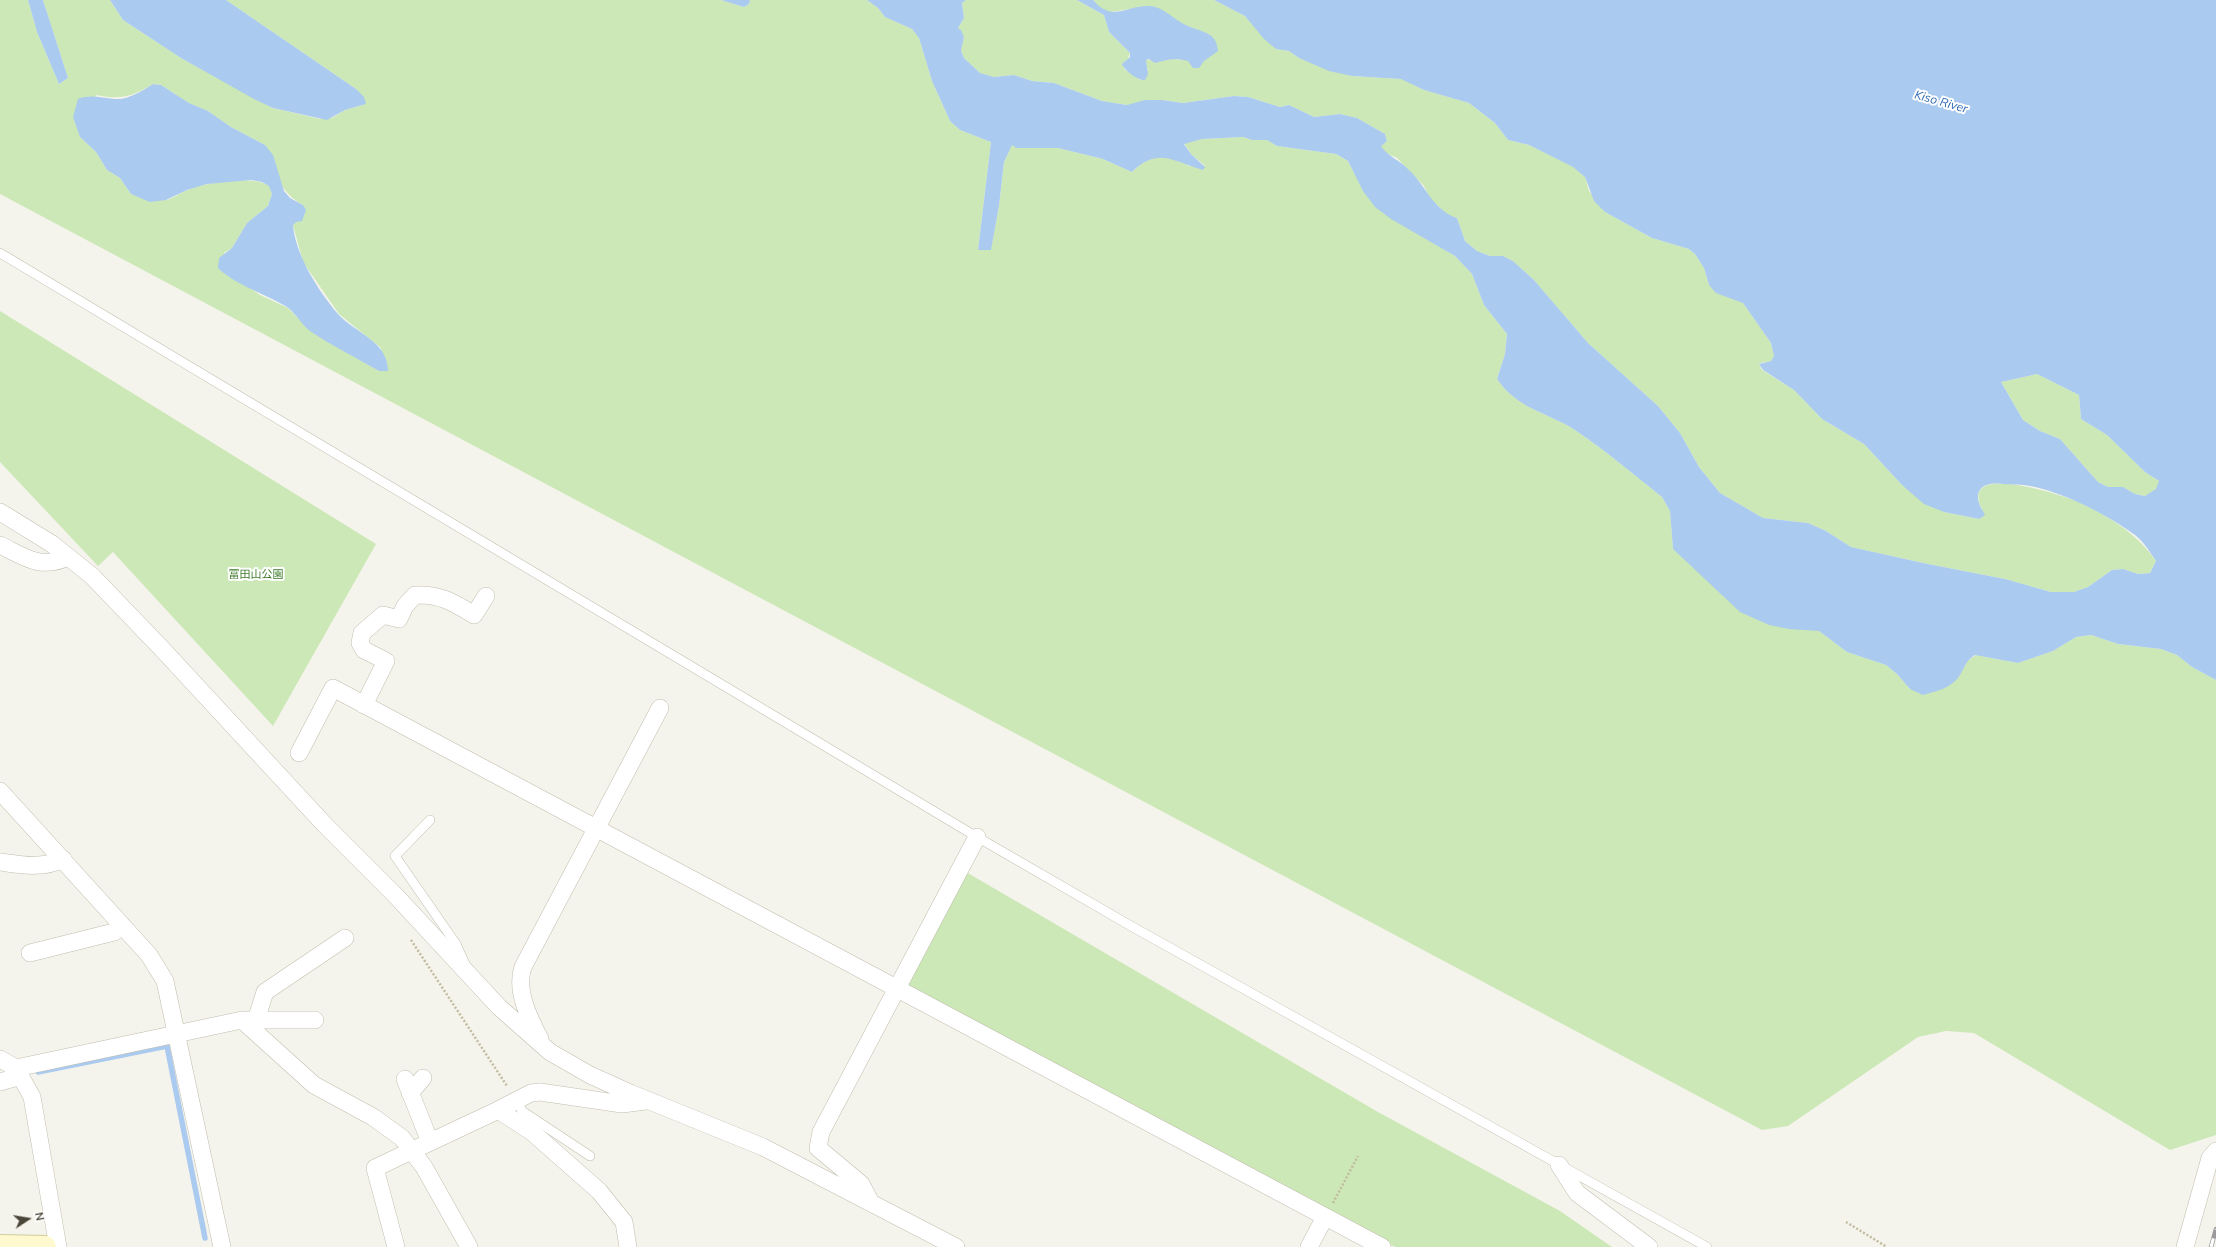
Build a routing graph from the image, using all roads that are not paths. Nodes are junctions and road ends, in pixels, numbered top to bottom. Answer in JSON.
{"nodes":[{"id":1,"x":0,"y":253,"type":"edge"},
{"id":2,"x":0,"y":512,"type":"edge"},
{"id":3,"x":0,"y":545,"type":"edge"},
{"id":4,"x":68,"y":557,"type":"junction"},
{"id":5,"x":486,"y":596,"type":"dead end"},
{"id":6,"x":364,"y":705,"type":"junction"},
{"id":7,"x":660,"y":708,"type":"dead end"},
{"id":8,"x":299,"y":753,"type":"dead end"},
{"id":9,"x":0,"y":791,"type":"edge"},
{"id":10,"x":430,"y":820,"type":"dead end"},
{"id":11,"x":595,"y":830,"type":"junction"},
{"id":12,"x":977,"y":837,"type":"junction"},
{"id":13,"x":63,"y":859,"type":"junction"},
{"id":14,"x":0,"y":862,"type":"edge"},
{"id":15,"x":122,"y":925,"type":"junction"},
{"id":16,"x":345,"y":938,"type":"dead end"},
{"id":17,"x":30,"y":953,"type":"dead end"},
{"id":18,"x":472,"y":978,"type":"junction"},
{"id":19,"x":896,"y":989,"type":"junction"},
{"id":20,"x":249,"y":1020,"type":"junction"},
{"id":21,"x":315,"y":1020,"type":"dead end"},
{"id":22,"x":176,"y":1033,"type":"junction"},
{"id":23,"x":544,"y":1046,"type":"junction"},
{"id":24,"x":0,"y":1059,"type":"edge"},
{"id":25,"x":18,"y":1072,"type":"junction"},
{"id":26,"x":423,"y":1078,"type":"dead end"},
{"id":27,"x":0,"y":1082,"type":"edge"},
{"id":28,"x":516,"y":1100,"type":"junction"},
{"id":29,"x":648,"y":1100,"type":"junction"},
{"id":30,"x":498,"y":1110,"type":"junction"},
{"id":31,"x":430,"y":1142,"type":"junction"},
{"id":32,"x":412,"y":1151,"type":"junction"},
{"id":33,"x":2216,"y":1151,"type":"edge"},
{"id":34,"x":590,"y":1156,"type":"dead end"},
{"id":35,"x":1559,"y":1165,"type":"junction"},
{"id":36,"x":871,"y":1202,"type":"junction"},
{"id":37,"x":1325,"y":1217,"type":"junction"},
{"id":38,"x":932,"y":1240,"type":"edge"},
{"id":39,"x":0,"y":1246,"type":"edge"},
{"id":40,"x":45,"y":1247,"type":"edge"},
{"id":41,"x":58,"y":1247,"type":"edge"},
{"id":42,"x":222,"y":1247,"type":"edge"},
{"id":43,"x":396,"y":1247,"type":"edge"},
{"id":44,"x":469,"y":1247,"type":"edge"},
{"id":45,"x":628,"y":1247,"type":"edge"},
{"id":46,"x":956,"y":1247,"type":"edge"},
{"id":47,"x":1309,"y":1247,"type":"edge"},
{"id":48,"x":1382,"y":1247,"type":"edge"},
{"id":49,"x":1649,"y":1247,"type":"edge"},
{"id":50,"x":1707,"y":1247,"type":"edge"},
{"id":51,"x":2185,"y":1247,"type":"edge"}],
"edges":[{"from":1,"to":12,"type":"lane"},
{"from":2,"to":4,"type":"street"},
{"from":3,"to":4,"type":"street"},
{"from":4,"to":18,"type":"street"},
{"from":5,"to":6,"type":"street"},
{"from":6,"to":8,"type":"street"},
{"from":6,"to":11,"type":"street"},
{"from":7,"to":11,"type":"street"},
{"from":9,"to":13,"type":"street"},
{"from":10,"to":18,"type":"lane"},
{"from":11,"to":19,"type":"street"},
{"from":11,"to":23,"type":"street"},
{"from":12,"to":19,"type":"street"},
{"from":12,"to":35,"type":"lane"},
{"from":13,"to":14,"type":"street"},
{"from":13,"to":15,"type":"street"},
{"from":15,"to":17,"type":"street"},
{"from":15,"to":22,"type":"street"},
{"from":16,"to":20,"type":"street"},
{"from":18,"to":23,"type":"street"},
{"from":19,"to":36,"type":"street"},
{"from":19,"to":37,"type":"street"},
{"from":20,"to":21,"type":"street"},
{"from":20,"to":22,"type":"street"},
{"from":20,"to":32,"type":"street"},
{"from":22,"to":25,"type":"street"},
{"from":22,"to":42,"type":"street"},
{"from":23,"to":29,"type":"street"},
{"from":24,"to":25,"type":"street"},
{"from":25,"to":27,"type":"street"},
{"from":25,"to":41,"type":"street"},
{"from":26,"to":31,"type":"street"},
{"from":28,"to":29,"type":"street"},
{"from":28,"to":30,"type":"street"},
{"from":28,"to":34,"type":"lane"},
{"from":29,"to":36,"type":"street"},
{"from":30,"to":31,"type":"street"},
{"from":30,"to":45,"type":"street"},
{"from":31,"to":32,"type":"street"},
{"from":32,"to":43,"type":"street"},
{"from":32,"to":44,"type":"street"},
{"from":33,"to":51,"type":"street"},
{"from":35,"to":49,"type":"street"},
{"from":35,"to":50,"type":"lane"},
{"from":36,"to":38,"type":"street"},
{"from":37,"to":47,"type":"street"},
{"from":37,"to":48,"type":"street"},
{"from":38,"to":46,"type":"street"},
{"from":39,"to":40,"type":"main road"}]}
